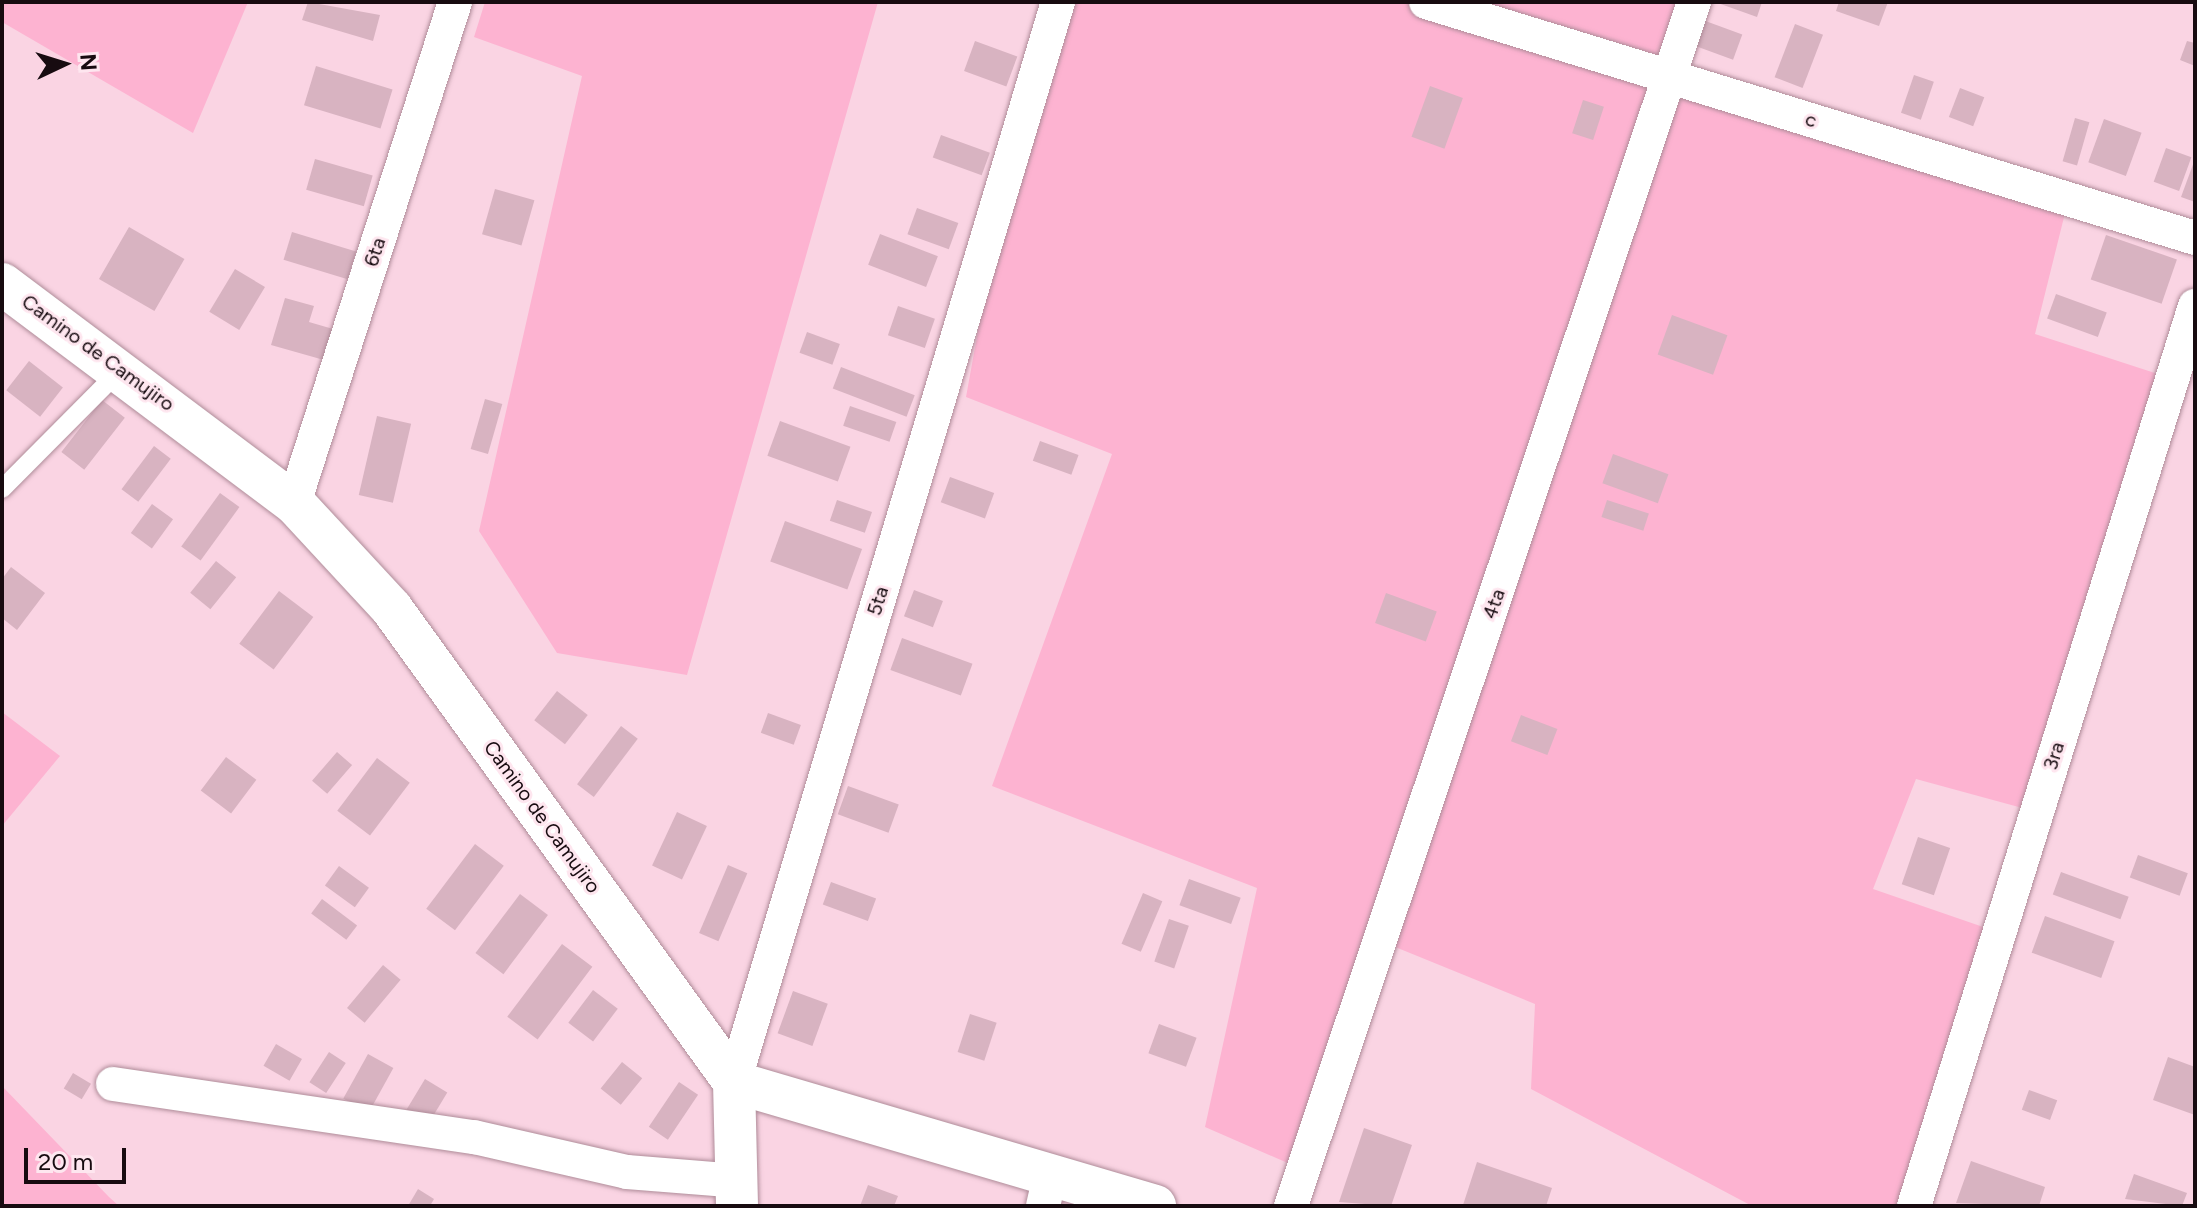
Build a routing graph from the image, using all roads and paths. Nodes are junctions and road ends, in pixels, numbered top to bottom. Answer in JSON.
{"nodes":[{"id":1,"x":455,"y":2,"type":"edge"},
{"id":2,"x":1058,"y":2,"type":"edge"},
{"id":3,"x":1426,"y":2,"type":"edge"},
{"id":4,"x":1694,"y":2,"type":"edge"},
{"id":5,"x":1672,"y":77,"type":"junction"},
{"id":6,"x":2195,"y":238,"type":"edge"},
{"id":7,"x":2,"y":284,"type":"edge"},
{"id":8,"x":2195,"y":306,"type":"edge"},
{"id":9,"x":121,"y":369,"type":"junction"},
{"id":10,"x":2,"y":489,"type":"edge"},
{"id":11,"x":294,"y":503,"type":"junction"},
{"id":12,"x":734,"y":1082,"type":"junction"},
{"id":13,"x":113,"y":1084,"type":"dead end"},
{"id":14,"x":1047,"y":1190,"type":"edge"},
{"id":15,"x":738,"y":1193,"type":"edge"},
{"id":16,"x":1155,"y":1206,"type":"edge"},
{"id":17,"x":1291,"y":1206,"type":"edge"},
{"id":18,"x":1914,"y":1206,"type":"edge"}],
"edges":[{"from":1,"to":11,"type":"street","name":"6ta"},
{"from":2,"to":12,"type":"street","name":"5ta"},
{"from":3,"to":5,"type":"street","name":"c"},
{"from":4,"to":5,"type":"street","name":"4ta"},
{"from":5,"to":6,"type":"street","name":"c"},
{"from":5,"to":17,"type":"street","name":"4ta"},
{"from":7,"to":9,"type":"street","name":"Camino de Camujiro"},
{"from":8,"to":18,"type":"street","name":"3ra"},
{"from":9,"to":10,"type":"lane"},
{"from":9,"to":11,"type":"street","name":"Camino de Camujiro"},
{"from":11,"to":12,"type":"street","name":"Camino de Camujiro"},
{"from":12,"to":14,"type":"street"},
{"from":12,"to":15,"type":"street","name":"5ta"},
{"from":13,"to":15,"type":"street"},
{"from":14,"to":16,"type":"street"}]}
